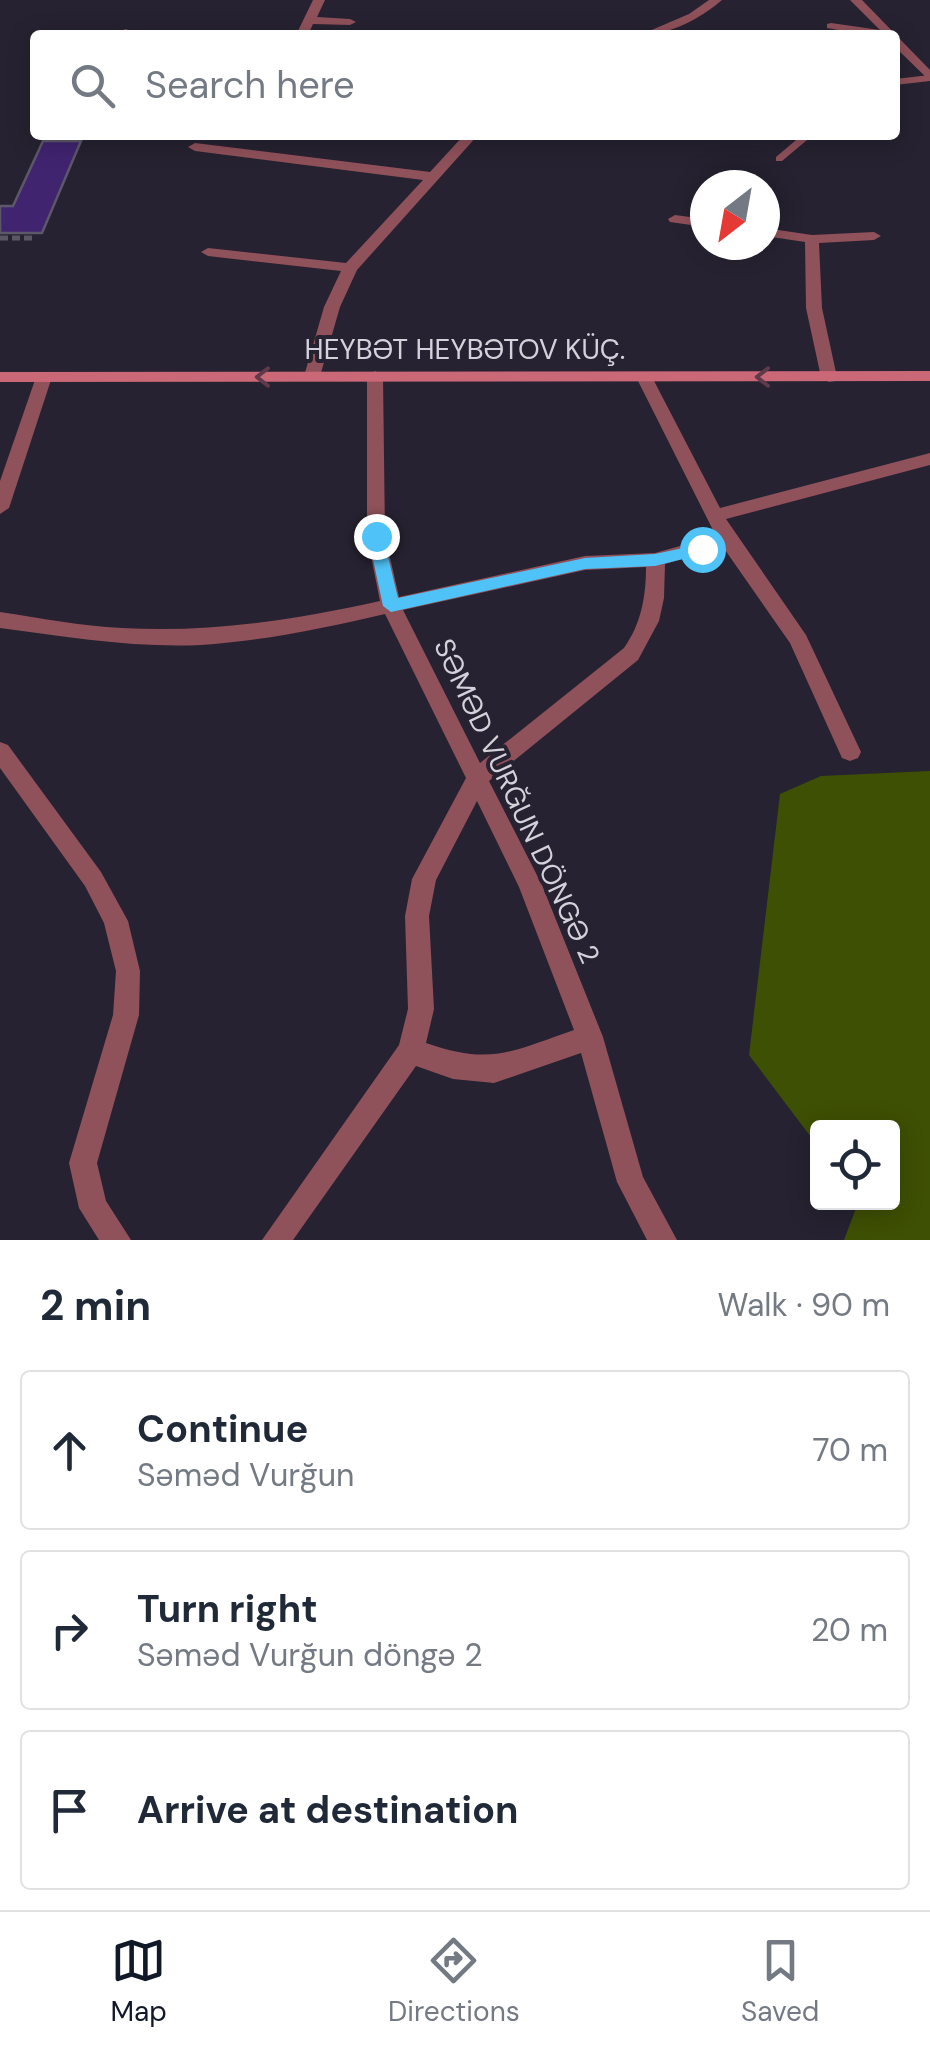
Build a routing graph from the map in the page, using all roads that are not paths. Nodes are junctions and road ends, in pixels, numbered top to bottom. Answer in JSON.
{"nodes":[{"id":1,"x":319,"y":0,"type":"edge"},
{"id":2,"x":716,"y":0,"type":"edge"},
{"id":3,"x":850,"y":5,"type":"edge"},
{"id":4,"x":310,"y":20,"type":"junction"},
{"id":5,"x":350,"y":22,"type":"dead end"},
{"id":6,"x":305,"y":30,"type":"edge"},
{"id":7,"x":659,"y":30,"type":"edge"},
{"id":8,"x":830,"y":30,"type":"edge"},
{"id":9,"x":882,"y":30,"type":"edge"},
{"id":10,"x":900,"y":46,"type":"edge"},
{"id":11,"x":930,"y":78,"type":"edge"},
{"id":12,"x":900,"y":81,"type":"edge"},
{"id":13,"x":467,"y":140,"type":"edge"},
{"id":14,"x":802,"y":140,"type":"edge"},
{"id":15,"x":195,"y":147,"type":"dead end"},
{"id":16,"x":779,"y":158,"type":"dead end"},
{"id":17,"x":434,"y":177,"type":"junction"},
{"id":18,"x":675,"y":219,"type":"dead end"},
{"id":19,"x":690,"y":222,"type":"edge"},
{"id":20,"x":780,"y":234,"type":"edge"},
{"id":21,"x":874,"y":236,"type":"dead end"},
{"id":22,"x":812,"y":239,"type":"junction"},
{"id":23,"x":208,"y":252,"type":"dead end"},
{"id":24,"x":350,"y":268,"type":"junction"},
{"id":25,"x":312,"y":376,"type":"junction"},
{"id":26,"x":375,"y":376,"type":"junction"},
{"id":27,"x":930,"y":376,"type":"edge"},
{"id":28,"x":0,"y":377,"type":"edge"},
{"id":29,"x":44,"y":377,"type":"junction"},
{"id":30,"x":644,"y":377,"type":"junction"},
{"id":31,"x":829,"y":378,"type":"junction"},
{"id":32,"x":930,"y":459,"type":"edge"},
{"id":33,"x":0,"y":508,"type":"edge"},
{"id":34,"x":715,"y":516,"type":"junction"},
{"id":35,"x":727,"y":540,"type":"junction"},
{"id":36,"x":655,"y":560,"type":"junction"},
{"id":37,"x":391,"y":606,"type":"junction"},
{"id":38,"x":0,"y":620,"type":"edge"},
{"id":39,"x":0,"y":751,"type":"edge"},
{"id":40,"x":850,"y":752,"type":"dead end"},
{"id":41,"x":477,"y":778,"type":"junction"},
{"id":42,"x":590,"y":1036,"type":"junction"},
{"id":43,"x":411,"y":1051,"type":"junction"},
{"id":44,"x":117,"y":1240,"type":"edge"},
{"id":45,"x":276,"y":1240,"type":"edge"},
{"id":46,"x":663,"y":1240,"type":"edge"}],
"edges":[{"from":1,"to":4,"type":"street"},
{"from":2,"to":7,"type":"street"},
{"from":3,"to":8,"type":"street"},
{"from":3,"to":9,"type":"street"},
{"from":4,"to":5,"type":"street"},
{"from":4,"to":6,"type":"street"},
{"from":10,"to":11,"type":"street"},
{"from":11,"to":12,"type":"lane"},
{"from":13,"to":17,"type":"street"},
{"from":14,"to":16,"type":"lane"},
{"from":15,"to":17,"type":"street"},
{"from":17,"to":24,"type":"street"},
{"from":18,"to":19,"type":"street"},
{"from":20,"to":22,"type":"street"},
{"from":21,"to":22,"type":"street"},
{"from":22,"to":31,"type":"street"},
{"from":23,"to":24,"type":"street"},
{"from":24,"to":25,"type":"street"},
{"from":25,"to":26,"type":"main road","name":"HEYBƏT HEYBƏTOV KÜÇ."},
{"from":25,"to":29,"type":"main road","name":"HEYBƏT HEYBƏTOV KÜÇ.","one_way":true},
{"from":26,"to":30,"type":"main road","name":"HEYBƏT HEYBƏTOV KÜÇ."},
{"from":26,"to":37,"type":"street","name":"SƏMƏD VURĞUN DÖNGƏ 2"},
{"from":27,"to":31,"type":"main road","name":"HEYBƏT HEYBƏTOV KÜÇ."},
{"from":28,"to":29,"type":"main road","name":"HEYBƏT HEYBƏTOV KÜÇ."},
{"from":29,"to":33,"type":"street"},
{"from":31,"to":30,"type":"main road","name":"HEYBƏT HEYBƏTOV KÜÇ.","one_way":true},
{"from":30,"to":34,"type":"street"},
{"from":32,"to":34,"type":"street"},
{"from":34,"to":35,"type":"street"},
{"from":35,"to":36,"type":"street"},
{"from":35,"to":40,"type":"street"},
{"from":36,"to":37,"type":"street"},
{"from":36,"to":41,"type":"street"},
{"from":37,"to":38,"type":"street"},
{"from":37,"to":41,"type":"street","name":"SƏMƏD VURĞUN DÖNGƏ 2"},
{"from":39,"to":44,"type":"street"},
{"from":41,"to":42,"type":"street","name":"SƏMƏD VURĞUN DÖNGƏ 2"},
{"from":41,"to":43,"type":"street"},
{"from":42,"to":43,"type":"street"},
{"from":42,"to":46,"type":"street","name":"SƏMƏD VURĞUN DÖNGƏ 2"},
{"from":43,"to":45,"type":"street"}]}
